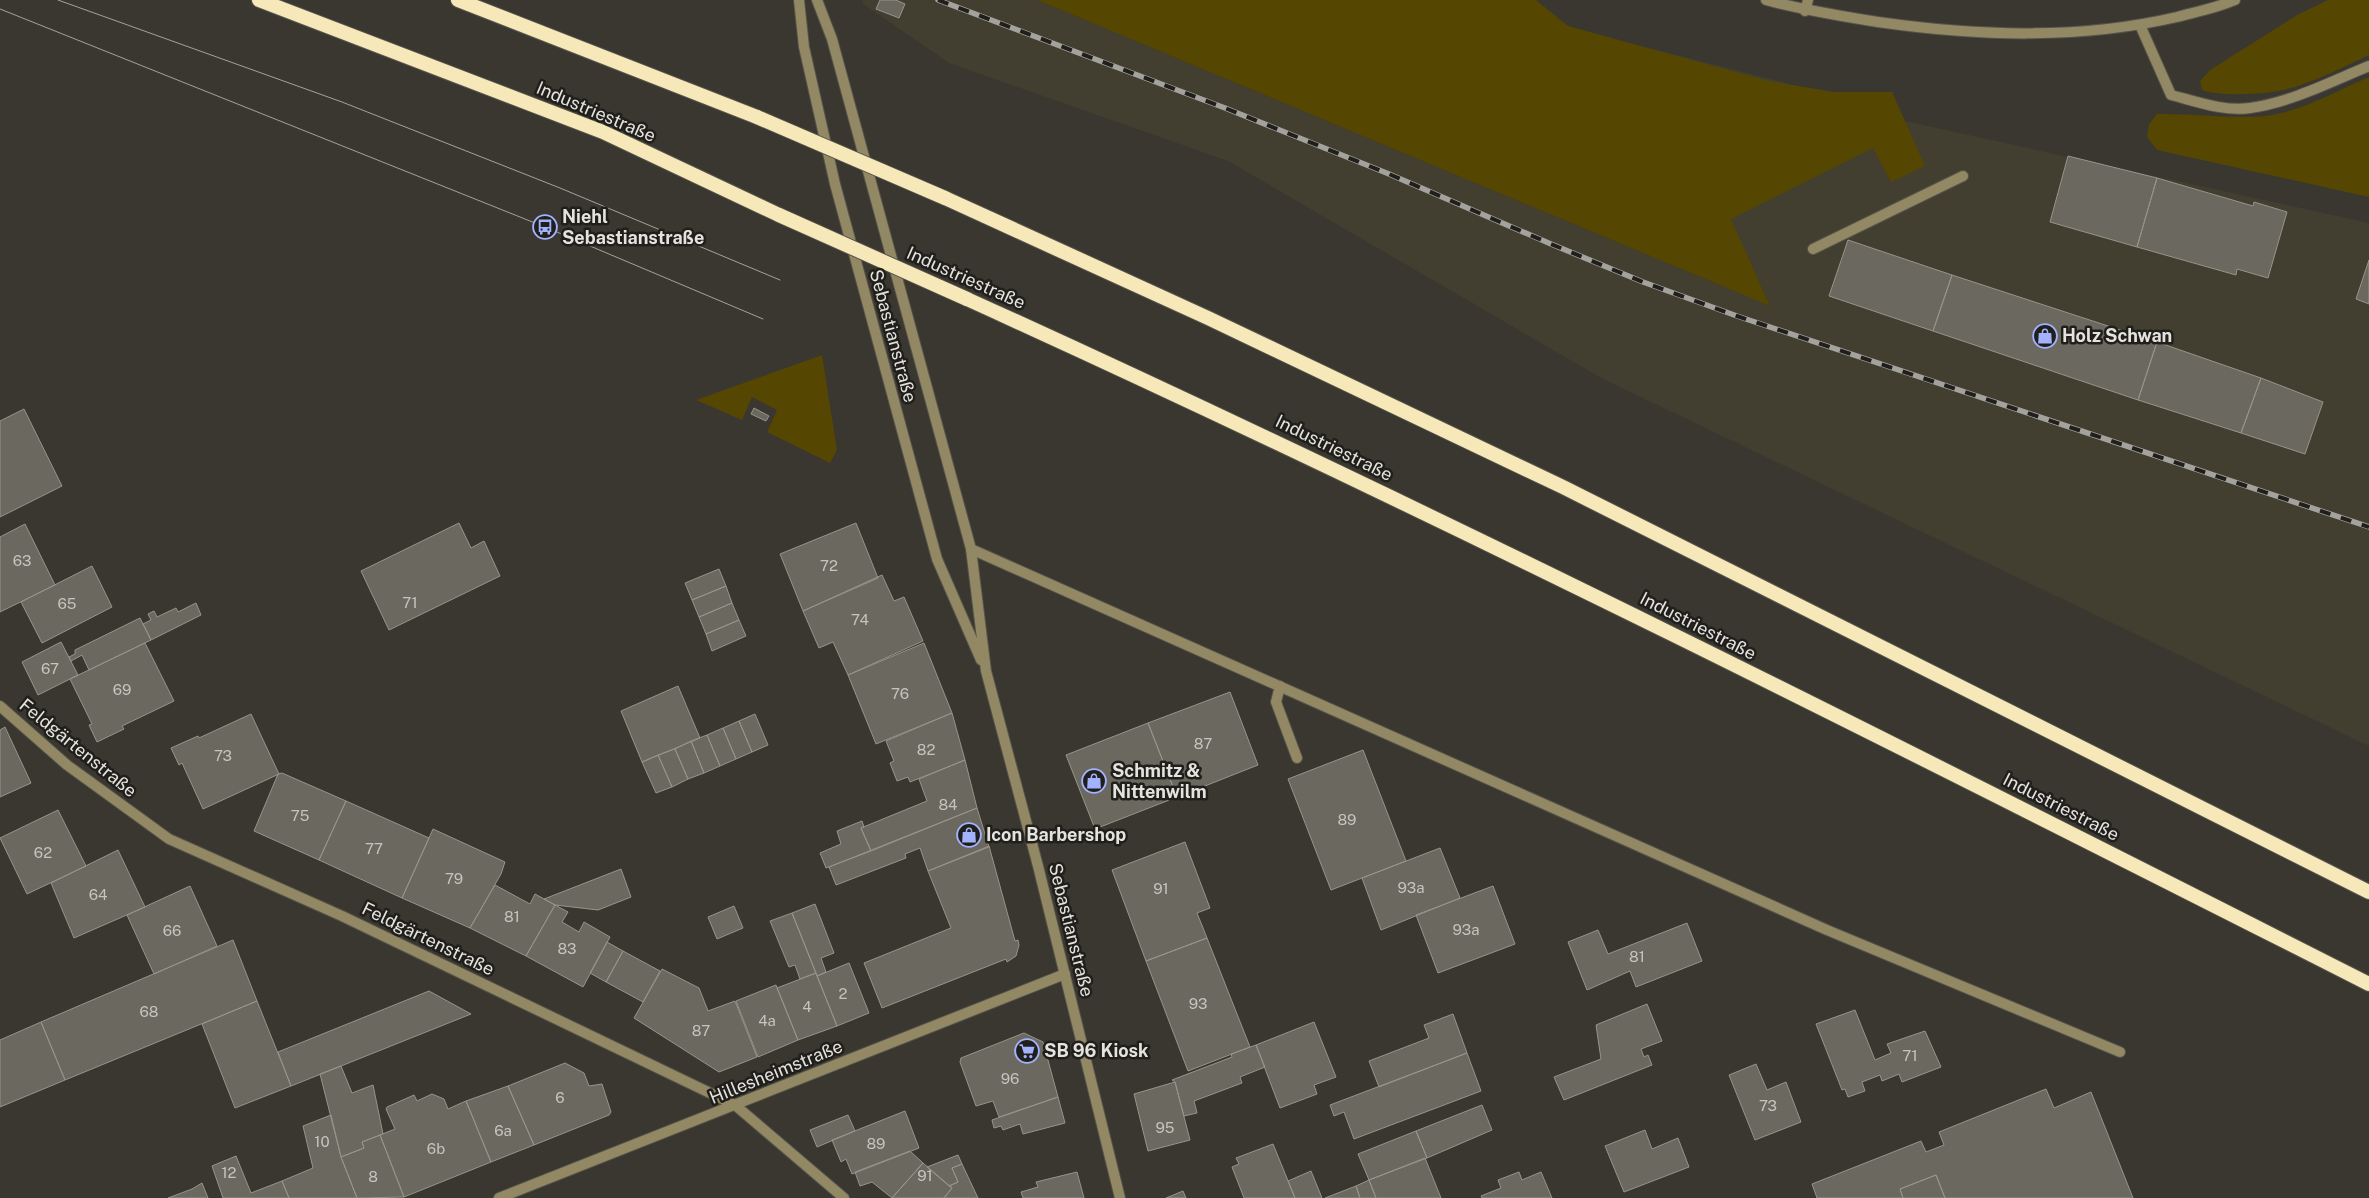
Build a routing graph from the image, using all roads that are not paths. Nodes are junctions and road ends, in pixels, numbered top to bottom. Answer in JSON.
{"nodes":[{"id":1,"x":259,"y":0,"type":"edge"},
{"id":2,"x":458,"y":0,"type":"edge"},
{"id":3,"x":799,"y":0,"type":"edge"},
{"id":4,"x":817,"y":0,"type":"edge"},
{"id":5,"x":1766,"y":0,"type":"edge"},
{"id":6,"x":1808,"y":0,"type":"edge"},
{"id":7,"x":2235,"y":0,"type":"edge"},
{"id":8,"x":1805,"y":11,"type":"junction"},
{"id":9,"x":2140,"y":25,"type":"junction"},
{"id":10,"x":2369,"y":66,"type":"edge"},
{"id":11,"x":1963,"y":176,"type":"dead end"},
{"id":12,"x":1813,"y":249,"type":"dead end"},
{"id":13,"x":971,"y":549,"type":"junction"},
{"id":14,"x":986,"y":671,"type":"junction"},
{"id":15,"x":1280,"y":686,"type":"junction"},
{"id":16,"x":0,"y":706,"type":"edge"},
{"id":17,"x":1297,"y":758,"type":"dead end"},
{"id":18,"x":2369,"y":892,"type":"edge"},
{"id":19,"x":1065,"y":974,"type":"junction"},
{"id":20,"x":2369,"y":984,"type":"edge"},
{"id":21,"x":2120,"y":1052,"type":"dead end"},
{"id":22,"x":735,"y":1106,"type":"junction"},
{"id":23,"x":499,"y":1198,"type":"edge"},
{"id":24,"x":844,"y":1198,"type":"edge"},
{"id":25,"x":1120,"y":1198,"type":"edge"}],
"edges":[{"from":1,"to":20,"type":"highway","name":"Industriestraße","bridge":true},
{"from":2,"to":18,"type":"highway","bridge":true},
{"from":3,"to":14,"type":"street","name":"Sebastianstraße"},
{"from":4,"to":13,"type":"street","name":"Sebastianstraße"},
{"from":5,"to":8,"type":"street"},
{"from":6,"to":8,"type":"street"},
{"from":7,"to":9,"type":"street"},
{"from":8,"to":9,"type":"street"},
{"from":9,"to":10,"type":"street"},
{"from":11,"to":12,"type":"street"},
{"from":13,"to":14,"type":"street","name":"Sebastianstraße"},
{"from":13,"to":15,"type":"street"},
{"from":14,"to":19,"type":"street","name":"Sebastianstraße"},
{"from":15,"to":17,"type":"street"},
{"from":15,"to":21,"type":"street"},
{"from":16,"to":22,"type":"street","name":"Feldgärtenstraße"},
{"from":19,"to":22,"type":"street","name":"Hillesheimstraße"},
{"from":19,"to":25,"type":"street","name":"Sebastianstraße"},
{"from":22,"to":23,"type":"street","name":"Hillesheimstraße"},
{"from":22,"to":24,"type":"street","name":"Feldgärtenstraße"}]}
